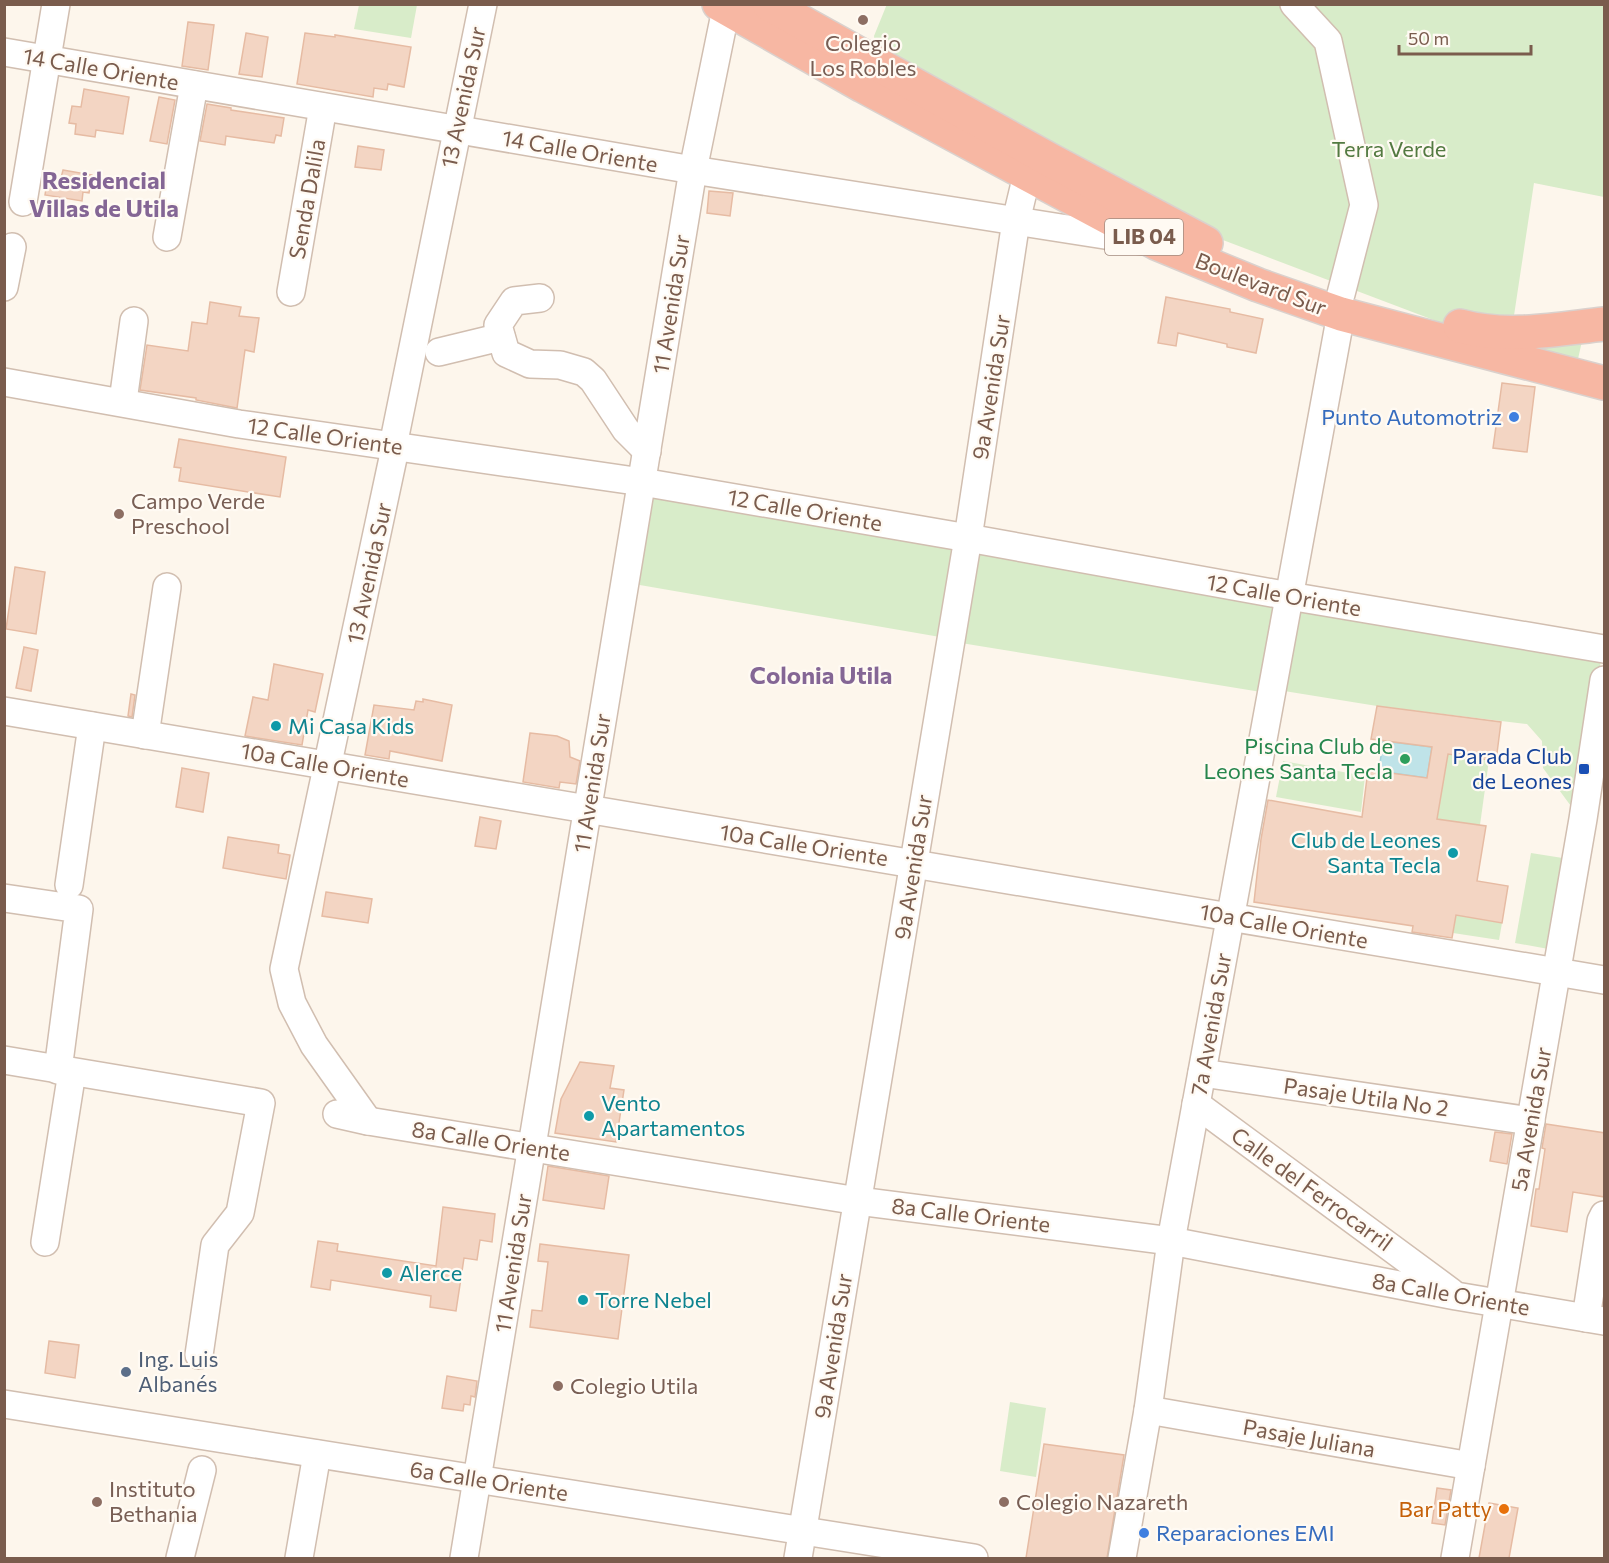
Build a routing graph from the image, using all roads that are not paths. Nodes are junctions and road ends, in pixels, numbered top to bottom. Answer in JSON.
{"nodes":[{"id":1,"x":56,"y":4,"type":"edge"},
{"id":2,"x":483,"y":4,"type":"edge"},
{"id":3,"x":770,"y":4,"type":"edge"},
{"id":4,"x":1294,"y":4,"type":"edge"},
{"id":5,"x":723,"y":7,"type":"edge"},
{"id":6,"x":4,"y":52,"type":"edge"},
{"id":7,"x":48,"y":60,"type":"junction"},
{"id":8,"x":194,"y":85,"type":"junction"},
{"id":9,"x":323,"y":107,"type":"junction"},
{"id":10,"x":456,"y":129,"type":"junction"},
{"id":11,"x":693,"y":170,"type":"junction"},
{"id":12,"x":1027,"y":175,"type":"junction"},
{"id":13,"x":18,"y":190,"type":"edge"},
{"id":14,"x":1016,"y":221,"type":"junction"},
{"id":15,"x":167,"y":237,"type":"dead end"},
{"id":16,"x":1156,"y":243,"type":"junction"},
{"id":17,"x":12,"y":247,"type":"dead end"},
{"id":18,"x":4,"y":287,"type":"edge"},
{"id":19,"x":291,"y":292,"type":"dead end"},
{"id":20,"x":540,"y":298,"type":"dead end"},
{"id":21,"x":1341,"y":304,"type":"junction"},
{"id":22,"x":134,"y":321,"type":"dead end"},
{"id":23,"x":1605,"y":324,"type":"edge"},
{"id":24,"x":1605,"y":330,"type":"edge"},
{"id":25,"x":501,"y":337,"type":"junction"},
{"id":26,"x":439,"y":352,"type":"dead end"},
{"id":27,"x":4,"y":381,"type":"edge"},
{"id":28,"x":1605,"y":383,"type":"edge"},
{"id":29,"x":123,"y":402,"type":"junction"},
{"id":30,"x":394,"y":447,"type":"junction"},
{"id":31,"x":647,"y":451,"type":"junction"},
{"id":32,"x":642,"y":482,"type":"junction"},
{"id":33,"x":968,"y":538,"type":"junction"},
{"id":34,"x":167,"y":587,"type":"dead end"},
{"id":35,"x":1289,"y":596,"type":"junction"},
{"id":36,"x":1605,"y":649,"type":"edge"},
{"id":37,"x":1605,"y":680,"type":"edge"},
{"id":38,"x":4,"y":711,"type":"edge"},
{"id":39,"x":92,"y":726,"type":"junction"},
{"id":40,"x":145,"y":735,"type":"junction"},
{"id":41,"x":328,"y":766,"type":"junction"},
{"id":42,"x":588,"y":809,"type":"junction"},
{"id":43,"x":914,"y":864,"type":"junction"},
{"id":44,"x":4,"y":897,"type":"edge"},
{"id":45,"x":74,"y":897,"type":"junction"},
{"id":46,"x":1231,"y":917,"type":"junction"},
{"id":47,"x":1556,"y":972,"type":"junction"},
{"id":48,"x":1605,"y":980,"type":"edge"},
{"id":49,"x":4,"y":1060,"type":"edge"},
{"id":50,"x":65,"y":1071,"type":"junction"},
{"id":51,"x":1202,"y":1073,"type":"junction"},
{"id":52,"x":1196,"y":1104,"type":"junction"},
{"id":53,"x":337,"y":1114,"type":"dead end"},
{"id":54,"x":369,"y":1120,"type":"junction"},
{"id":55,"x":1530,"y":1121,"type":"junction"},
{"id":56,"x":532,"y":1148,"type":"junction"},
{"id":57,"x":858,"y":1201,"type":"junction"},
{"id":58,"x":1605,"y":1215,"type":"edge"},
{"id":59,"x":1171,"y":1241,"type":"junction"},
{"id":60,"x":45,"y":1242,"type":"dead end"},
{"id":61,"x":1456,"y":1296,"type":"junction"},
{"id":62,"x":1499,"y":1302,"type":"junction"},
{"id":63,"x":1595,"y":1319,"type":"edge"},
{"id":64,"x":199,"y":1355,"type":"dead end"},
{"id":65,"x":4,"y":1404,"type":"edge"},
{"id":66,"x":1148,"y":1410,"type":"junction"},
{"id":67,"x":317,"y":1454,"type":"junction"},
{"id":68,"x":1471,"y":1466,"type":"junction"},
{"id":69,"x":202,"y":1470,"type":"dead end"},
{"id":70,"x":478,"y":1479,"type":"junction"},
{"id":71,"x":802,"y":1531,"type":"junction"},
{"id":72,"x":180,"y":1558,"type":"edge"},
{"id":73,"x":299,"y":1558,"type":"edge"},
{"id":74,"x":464,"y":1558,"type":"edge"},
{"id":75,"x":798,"y":1558,"type":"edge"},
{"id":76,"x":974,"y":1558,"type":"edge"},
{"id":77,"x":1122,"y":1558,"type":"edge"},
{"id":78,"x":1455,"y":1558,"type":"edge"}],
"edges":[{"from":1,"to":7,"type":"street"},
{"from":2,"to":10,"type":"street","name":"13 Avenida Sur"},
{"from":3,"to":21,"type":"highway","name":"Boulevard Sur","number":"LIB 04"},
{"from":4,"to":21,"type":"street","name":"7a Avenida Sur"},
{"from":5,"to":11,"type":"street","name":"11 Avenida Sur"},
{"from":5,"to":12,"type":"highway","name":"Boulevard Sur","number":"LIB 04"},
{"from":6,"to":7,"type":"street","name":"14 Calle Oriente"},
{"from":7,"to":8,"type":"street","name":"14 Calle Oriente"},
{"from":7,"to":13,"type":"street"},
{"from":8,"to":9,"type":"street","name":"14 Calle Oriente"},
{"from":8,"to":15,"type":"street"},
{"from":9,"to":10,"type":"street","name":"14 Calle Oriente"},
{"from":9,"to":19,"type":"street","name":"Senda Dalila"},
{"from":10,"to":11,"type":"street","name":"14 Calle Oriente"},
{"from":10,"to":30,"type":"street","name":"13 Avenida Sur"},
{"from":11,"to":14,"type":"street","name":"14 Calle Oriente"},
{"from":11,"to":31,"type":"street","name":"11 Avenida Sur"},
{"from":12,"to":14,"type":"street","name":"9a Avenida Sur"},
{"from":12,"to":16,"type":"highway","name":"Boulevard Sur","number":"LIB 04"},
{"from":14,"to":16,"type":"street","name":"14 Calle Oriente"},
{"from":14,"to":33,"type":"street","name":"9a Avenida Sur"},
{"from":16,"to":21,"type":"highway","name":"Boulevard Sur","number":"LIB 04"},
{"from":17,"to":18,"type":"street"},
{"from":20,"to":25,"type":"street"},
{"from":21,"to":23,"type":"highway","name":"Boulevard Sur","number":"LIB 04"},
{"from":21,"to":28,"type":"highway","name":"Boulevard Sur","number":"LIB 04"},
{"from":21,"to":35,"type":"street","name":"7a Avenida Sur"},
{"from":22,"to":29,"type":"street"},
{"from":24,"to":28,"type":"highway","number":"LIB 04"},
{"from":25,"to":26,"type":"street"},
{"from":25,"to":31,"type":"street"},
{"from":27,"to":29,"type":"street","name":"12 Calle Oriente"},
{"from":29,"to":30,"type":"street","name":"12 Calle Oriente"},
{"from":30,"to":32,"type":"street","name":"12 Calle Oriente"},
{"from":30,"to":41,"type":"street","name":"13 Avenida Sur"},
{"from":31,"to":32,"type":"street","name":"11 Avenida Sur"},
{"from":32,"to":33,"type":"street","name":"12 Calle Oriente"},
{"from":32,"to":42,"type":"street","name":"11 Avenida Sur"},
{"from":33,"to":35,"type":"street","name":"12 Calle Oriente"},
{"from":33,"to":43,"type":"street","name":"9a Avenida Sur"},
{"from":34,"to":40,"type":"street"},
{"from":35,"to":36,"type":"street","name":"12 Calle Oriente"},
{"from":35,"to":46,"type":"street","name":"7a Avenida Sur"},
{"from":37,"to":47,"type":"street","name":"5a Avenida Sur"},
{"from":38,"to":39,"type":"street","name":"10a Calle Oriente"},
{"from":39,"to":40,"type":"street","name":"10a Calle Oriente"},
{"from":39,"to":45,"type":"street"},
{"from":40,"to":41,"type":"street","name":"10a Calle Oriente"},
{"from":41,"to":42,"type":"street","name":"10a Calle Oriente"},
{"from":41,"to":54,"type":"street","name":"13 Avenida Sur"},
{"from":42,"to":43,"type":"street","name":"10a Calle Oriente"},
{"from":42,"to":56,"type":"street","name":"11 Avenida Sur"},
{"from":43,"to":46,"type":"street","name":"10a Calle Oriente"},
{"from":43,"to":57,"type":"street","name":"9a Avenida Sur"},
{"from":44,"to":45,"type":"street"},
{"from":45,"to":50,"type":"street"},
{"from":46,"to":47,"type":"street","name":"10a Calle Oriente"},
{"from":46,"to":51,"type":"street","name":"7a Avenida Sur"},
{"from":47,"to":48,"type":"street","name":"10a Calle Oriente"},
{"from":47,"to":55,"type":"street","name":"5a Avenida Sur"},
{"from":49,"to":50,"type":"street"},
{"from":50,"to":60,"type":"street"},
{"from":50,"to":64,"type":"street"},
{"from":51,"to":52,"type":"street","name":"7a Avenida Sur"},
{"from":51,"to":55,"type":"street","name":"Pasaje Utila No 2"},
{"from":52,"to":59,"type":"street","name":"7a Avenida Sur"},
{"from":52,"to":61,"type":"street","name":"Calle del Ferrocarril"},
{"from":53,"to":54,"type":"street","name":"8a Calle Oriente"},
{"from":54,"to":56,"type":"street","name":"8a Calle Oriente"},
{"from":55,"to":62,"type":"street","name":"5a Avenida Sur"},
{"from":56,"to":57,"type":"street","name":"8a Calle Oriente"},
{"from":56,"to":70,"type":"street","name":"11 Avenida Sur"},
{"from":57,"to":59,"type":"street","name":"8a Calle Oriente"},
{"from":57,"to":71,"type":"street","name":"9a Avenida Sur"},
{"from":58,"to":63,"type":"street"},
{"from":59,"to":61,"type":"street","name":"8a Calle Oriente"},
{"from":59,"to":66,"type":"street","name":"7a Avenida Sur"},
{"from":61,"to":62,"type":"street","name":"8a Calle Oriente"},
{"from":62,"to":63,"type":"street","name":"8a Calle Oriente"},
{"from":62,"to":68,"type":"street","name":"5a Avenida Sur"},
{"from":65,"to":67,"type":"street","name":"6a Calle Oriente"},
{"from":66,"to":68,"type":"street","name":"Pasaje Juliana"},
{"from":66,"to":77,"type":"street","name":"7a Avenida Sur"},
{"from":67,"to":70,"type":"street","name":"6a Calle Oriente"},
{"from":67,"to":73,"type":"street"},
{"from":68,"to":78,"type":"street","name":"5a Avenida Sur"},
{"from":69,"to":72,"type":"street"},
{"from":70,"to":71,"type":"street","name":"6a Calle Oriente"},
{"from":70,"to":74,"type":"street","name":"11 Avenida Sur"},
{"from":71,"to":75,"type":"street","name":"9a Avenida Sur"},
{"from":71,"to":76,"type":"street","name":"6a Calle Oriente"}]}
